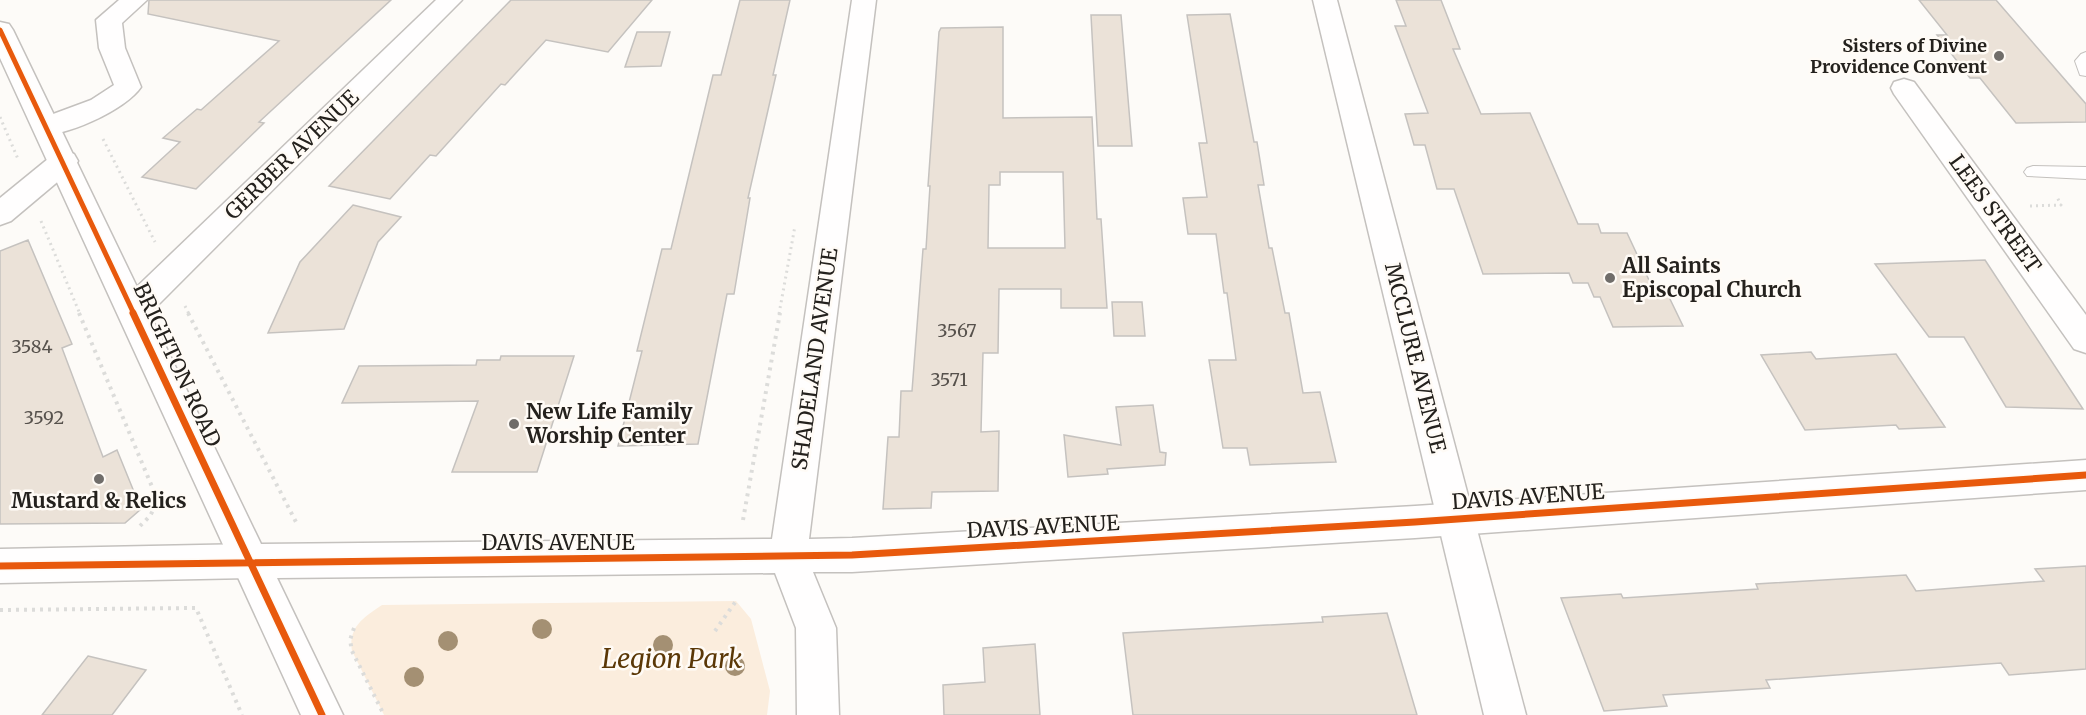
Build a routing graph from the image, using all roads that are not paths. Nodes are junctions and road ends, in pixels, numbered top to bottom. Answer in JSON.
{"nodes":[{"id":1,"x":135,"y":0,"type":"edge"},
{"id":2,"x":450,"y":0,"type":"edge"},
{"id":3,"x":864,"y":0,"type":"edge"},
{"id":4,"x":1325,"y":0,"type":"edge"},
{"id":5,"x":110,"y":10,"type":"edge"},
{"id":6,"x":2,"y":39,"type":"edge"},
{"id":7,"x":2086,"y":57,"type":"edge"},
{"id":8,"x":2086,"y":71,"type":"edge"},
{"id":9,"x":1904,"y":88,"type":"dead end"},
{"id":10,"x":47,"y":127,"type":"junction"},
{"id":11,"x":63,"y":161,"type":"junction"},
{"id":12,"x":2040,"y":172,"type":"road end"},
{"id":13,"x":2086,"y":173,"type":"edge"},
{"id":14,"x":0,"y":214,"type":"edge"},
{"id":15,"x":133,"y":310,"type":"junction"},
{"id":16,"x":2086,"y":340,"type":"edge"},
{"id":17,"x":2086,"y":475,"type":"edge"},
{"id":18,"x":1455,"y":519,"type":"junction"},
{"id":19,"x":788,"y":557,"type":"junction"},
{"id":20,"x":250,"y":561,"type":"junction"},
{"id":21,"x":0,"y":566,"type":"edge"},
{"id":22,"x":322,"y":715,"type":"edge"},
{"id":23,"x":818,"y":715,"type":"edge"},
{"id":24,"x":1505,"y":715,"type":"edge"}],
"edges":[{"from":1,"to":5,"type":"street"},
{"from":2,"to":15,"type":"street","name":"GERBER AVENUE"},
{"from":3,"to":19,"type":"street","name":"SHADELAND AVENUE"},
{"from":4,"to":18,"type":"street","name":"MCCLURE AVENUE"},
{"from":5,"to":10,"type":"street"},
{"from":6,"to":10,"type":"street","name":"BRIGHTON ROAD"},
{"from":7,"to":8,"type":"lane"},
{"from":9,"to":16,"type":"street","name":"LEES STREET"},
{"from":10,"to":11,"type":"street","name":"BRIGHTON ROAD"},
{"from":11,"to":14,"type":"street"},
{"from":11,"to":15,"type":"street","name":"BRIGHTON ROAD"},
{"from":12,"to":13,"type":"lane"},
{"from":15,"to":20,"type":"street","name":"BRIGHTON ROAD"},
{"from":17,"to":18,"type":"street","name":"DAVIS AVENUE"},
{"from":18,"to":19,"type":"street","name":"DAVIS AVENUE"},
{"from":18,"to":24,"type":"street","name":"MCCLURE AVENUE"},
{"from":19,"to":20,"type":"street","name":"DAVIS AVENUE"},
{"from":19,"to":23,"type":"street","name":"SHADELAND AVENUE"},
{"from":20,"to":21,"type":"street","name":"DAVIS AVENUE"},
{"from":20,"to":22,"type":"street","name":"BRIGHTON ROAD"}]}
